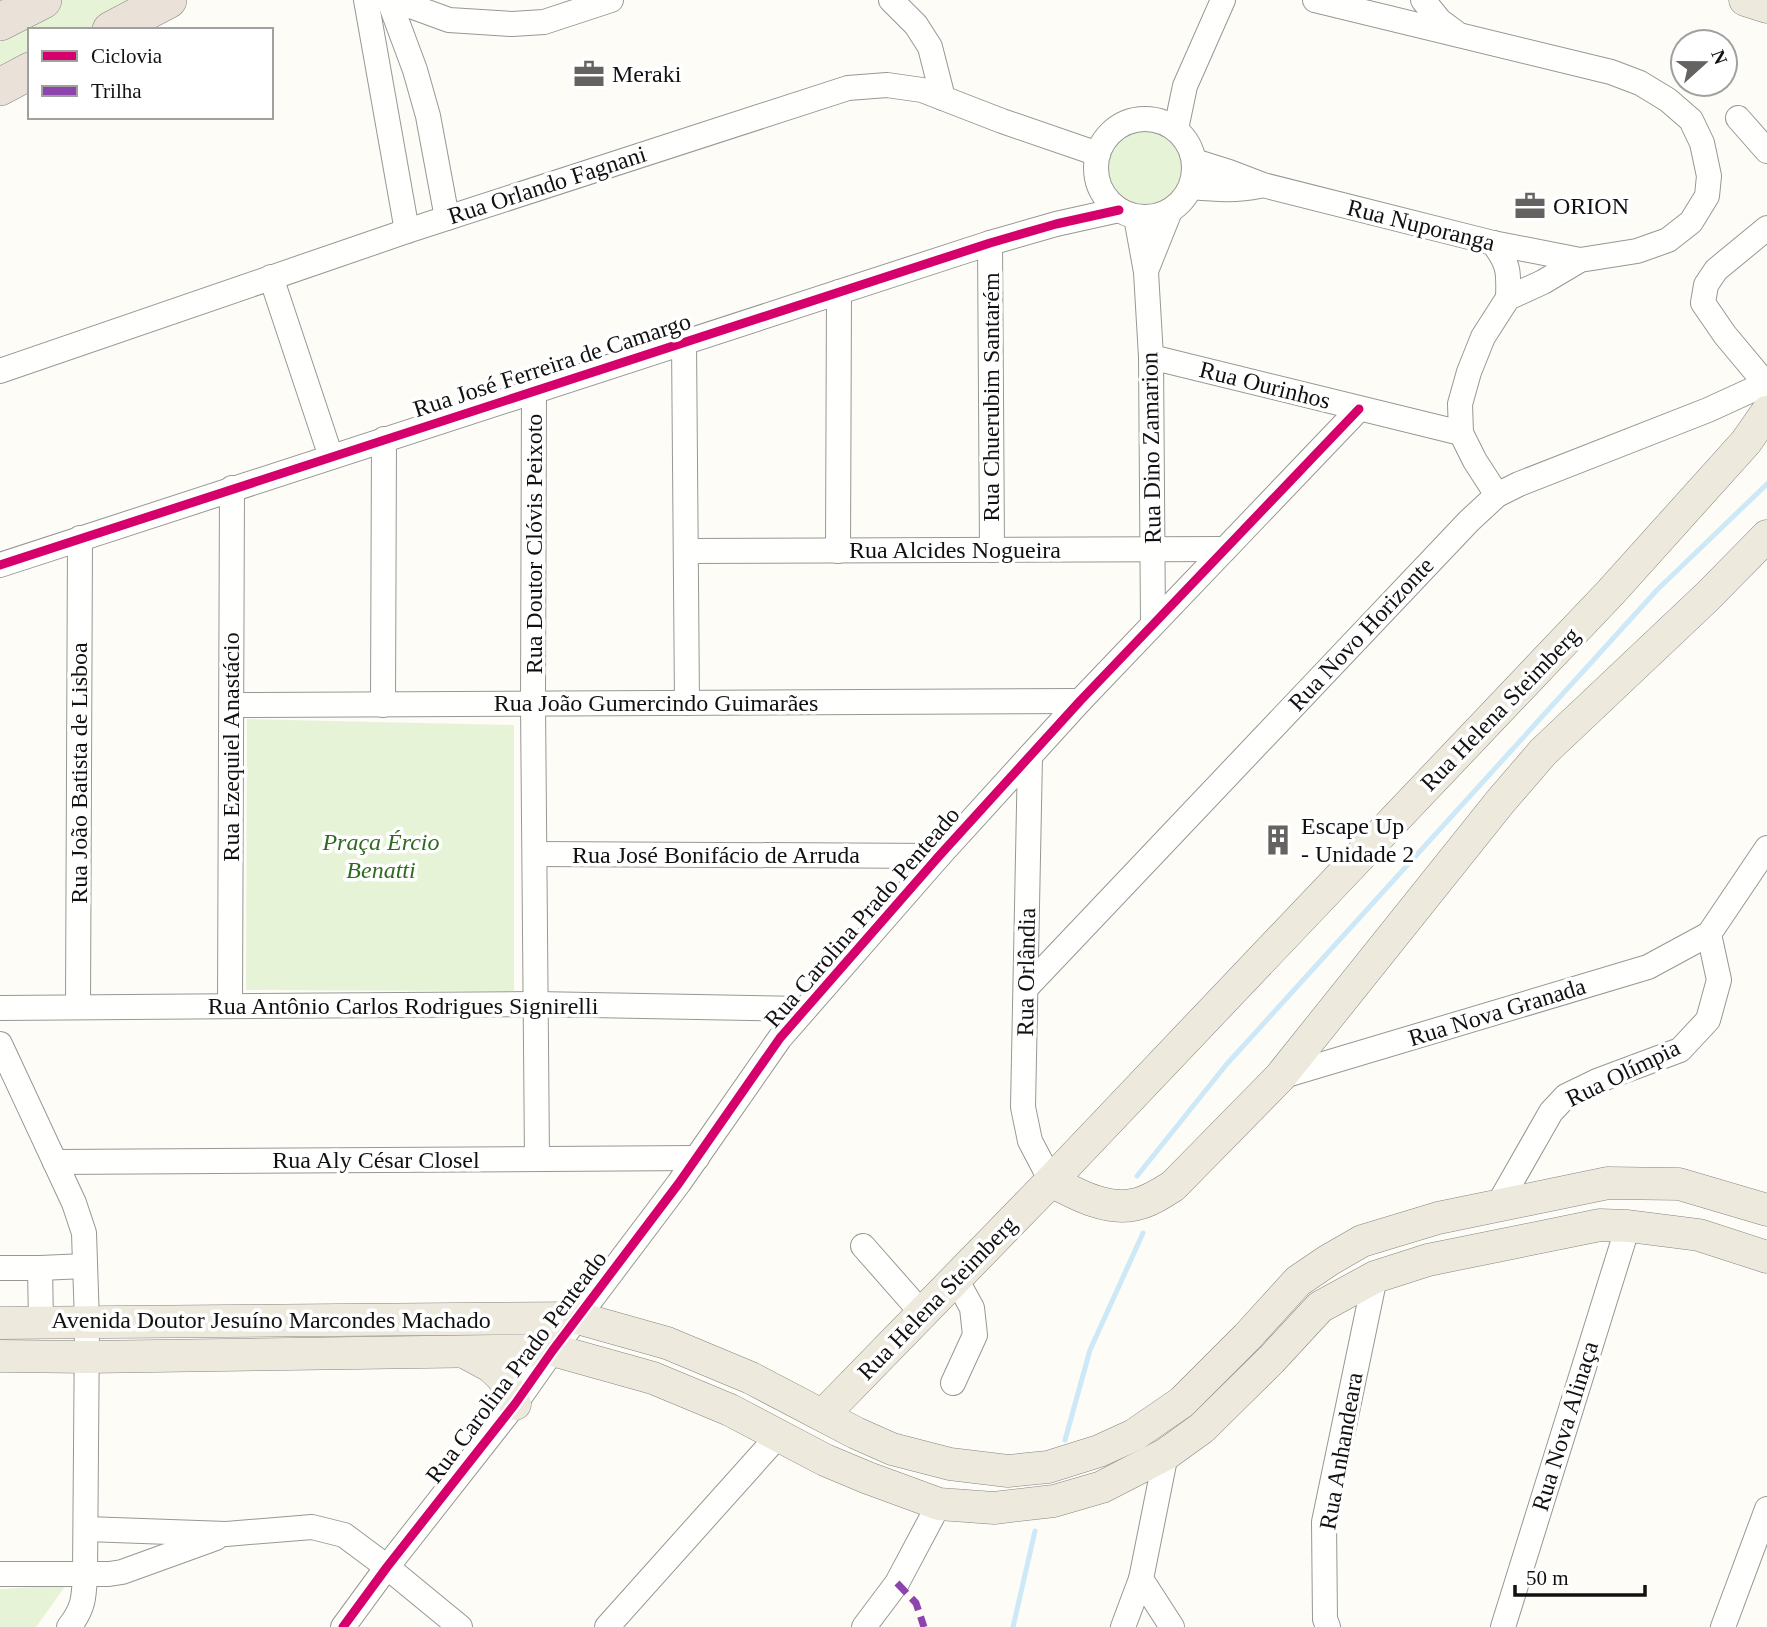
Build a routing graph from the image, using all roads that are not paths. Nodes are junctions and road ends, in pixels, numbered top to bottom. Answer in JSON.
{"nodes":[{"id":1,"x":9,"y":0,"type":"edge"},
{"id":2,"x":43,"y":0,"type":"edge"},
{"id":3,"x":168,"y":0,"type":"edge"},
{"id":4,"x":366,"y":0,"type":"edge"},
{"id":5,"x":391,"y":0,"type":"edge"},
{"id":6,"x":611,"y":0,"type":"edge"},
{"id":7,"x":891,"y":0,"type":"edge"},
{"id":8,"x":1223,"y":0,"type":"edge"},
{"id":9,"x":1315,"y":0,"type":"edge"},
{"id":10,"x":1423,"y":0,"type":"edge"},
{"id":11,"x":1745,"y":0,"type":"edge"},
{"id":12,"x":0,"y":7,"type":"edge"},
{"id":13,"x":1767,"y":7,"type":"edge"},
{"id":14,"x":0,"y":22,"type":"edge"},
{"id":15,"x":115,"y":28,"type":"edge"},
{"id":16,"x":1459,"y":35,"type":"junction"},
{"id":17,"x":28,"y":72,"type":"edge"},
{"id":18,"x":0,"y":87,"type":"edge"},
{"id":19,"x":943,"y":98,"type":"junction"},
{"id":20,"x":1738,"y":118,"type":"dead end"},
{"id":21,"x":1166,"y":125,"type":"junction"},
{"id":22,"x":1767,"y":151,"type":"edge"},
{"id":23,"x":1098,"y":154,"type":"junction"},
{"id":24,"x":1194,"y":162,"type":"junction"},
{"id":25,"x":1099,"y":184,"type":"junction"},
{"id":26,"x":1263,"y":185,"type":"junction"},
{"id":27,"x":1191,"y":187,"type":"junction"},
{"id":28,"x":1170,"y":211,"type":"junction"},
{"id":29,"x":1127,"y":213,"type":"junction"},
{"id":30,"x":447,"y":218,"type":"junction"},
{"id":31,"x":1056,"y":224,"type":"junction"},
{"id":32,"x":1767,"y":228,"type":"edge"},
{"id":33,"x":407,"y":230,"type":"junction"},
{"id":34,"x":990,"y":243,"type":"junction"},
{"id":35,"x":1493,"y":243,"type":"junction"},
{"id":36,"x":1580,"y":260,"type":"junction"},
{"id":37,"x":1146,"y":272,"type":"junction"},
{"id":38,"x":271,"y":277,"type":"junction"},
{"id":39,"x":839,"y":292,"type":"junction"},
{"id":40,"x":1508,"y":298,"type":"junction"},
{"id":41,"x":684,"y":342,"type":"junction"},
{"id":42,"x":1151,"y":357,"type":"junction"},
{"id":43,"x":0,"y":371,"type":"edge"},
{"id":44,"x":534,"y":391,"type":"junction"},
{"id":45,"x":1767,"y":397,"type":"edge"},
{"id":46,"x":1359,"y":408,"type":"junction"},
{"id":47,"x":1461,"y":433,"type":"junction"},
{"id":48,"x":384,"y":439,"type":"junction"},
{"id":49,"x":331,"y":457,"type":"junction"},
{"id":50,"x":232,"y":488,"type":"junction"},
{"id":51,"x":1497,"y":495,"type":"junction"},
{"id":52,"x":1767,"y":536,"type":"edge"},
{"id":53,"x":80,"y":538,"type":"junction"},
{"id":54,"x":1225,"y":549,"type":"junction"},
{"id":55,"x":992,"y":550,"type":"junction"},
{"id":56,"x":1152,"y":550,"type":"junction"},
{"id":57,"x":686,"y":551,"type":"junction"},
{"id":58,"x":838,"y":551,"type":"junction"},
{"id":59,"x":0,"y":565,"type":"edge"},
{"id":60,"x":1153,"y":624,"type":"junction"},
{"id":61,"x":1080,"y":701,"type":"junction"},
{"id":62,"x":687,"y":703,"type":"junction"},
{"id":63,"x":533,"y":704,"type":"junction"},
{"id":64,"x":232,"y":705,"type":"junction"},
{"id":65,"x":383,"y":705,"type":"junction"},
{"id":66,"x":1030,"y":756,"type":"junction"},
{"id":67,"x":1767,"y":848,"type":"edge"},
{"id":68,"x":535,"y":854,"type":"junction"},
{"id":69,"x":939,"y":856,"type":"junction"},
{"id":70,"x":1709,"y":934,"type":"junction"},
{"id":71,"x":1026,"y":988,"type":"junction"},
{"id":72,"x":536,"y":1004,"type":"junction"},
{"id":73,"x":230,"y":1006,"type":"junction"},
{"id":74,"x":78,"y":1007,"type":"junction"},
{"id":75,"x":0,"y":1008,"type":"edge"},
{"id":76,"x":806,"y":1009,"type":"junction"},
{"id":77,"x":0,"y":1044,"type":"edge"},
{"id":78,"x":1280,"y":1077,"type":"junction"},
{"id":79,"x":697,"y":1158,"type":"junction"},
{"id":80,"x":537,"y":1159,"type":"junction"},
{"id":81,"x":55,"y":1162,"type":"junction"},
{"id":82,"x":1051,"y":1181,"type":"junction"},
{"id":83,"x":1498,"y":1205,"type":"junction"},
{"id":84,"x":1767,"y":1210,"type":"edge"},
{"id":85,"x":1628,"y":1226,"type":"junction"},
{"id":86,"x":863,"y":1247,"type":"dead end"},
{"id":87,"x":1767,"y":1257,"type":"edge"},
{"id":88,"x":85,"y":1266,"type":"junction"},
{"id":89,"x":0,"y":1268,"type":"edge"},
{"id":90,"x":40,"y":1268,"type":"junction"},
{"id":91,"x":1375,"y":1276,"type":"junction"},
{"id":92,"x":956,"y":1279,"type":"junction"},
{"id":93,"x":922,"y":1313,"type":"junction"},
{"id":94,"x":578,"y":1318,"type":"junction"},
{"id":95,"x":41,"y":1322,"type":"junction"},
{"id":96,"x":88,"y":1322,"type":"junction"},
{"id":97,"x":0,"y":1323,"type":"edge"},
{"id":98,"x":667,"y":1343,"type":"junction"},
{"id":99,"x":553,"y":1350,"type":"junction"},
{"id":100,"x":464,"y":1352,"type":"junction"},
{"id":101,"x":0,"y":1356,"type":"edge"},
{"id":102,"x":88,"y":1357,"type":"junction"},
{"id":103,"x":653,"y":1378,"type":"junction"},
{"id":104,"x":953,"y":1383,"type":"dead end"},
{"id":105,"x":515,"y":1404,"type":"junction"},
{"id":106,"x":1167,"y":1412,"type":"junction"},
{"id":107,"x":822,"y":1415,"type":"junction"},
{"id":108,"x":778,"y":1436,"type":"junction"},
{"id":109,"x":1178,"y":1446,"type":"junction"},
{"id":110,"x":950,"y":1464,"type":"junction"},
{"id":111,"x":939,"y":1504,"type":"junction"},
{"id":112,"x":1767,"y":1509,"type":"edge"},
{"id":113,"x":86,"y":1529,"type":"junction"},
{"id":114,"x":226,"y":1534,"type":"junction"},
{"id":115,"x":387,"y":1567,"type":"junction"},
{"id":116,"x":0,"y":1574,"type":"edge"},
{"id":117,"x":85,"y":1574,"type":"junction"},
{"id":118,"x":1141,"y":1579,"type":"junction"},
{"id":119,"x":69,"y":1627,"type":"edge"},
{"id":120,"x":343,"y":1627,"type":"edge"},
{"id":121,"x":460,"y":1627,"type":"edge"},
{"id":122,"x":607,"y":1627,"type":"edge"},
{"id":123,"x":864,"y":1627,"type":"edge"},
{"id":124,"x":1123,"y":1627,"type":"edge"},
{"id":125,"x":1172,"y":1627,"type":"edge"},
{"id":126,"x":1328,"y":1627,"type":"edge"},
{"id":127,"x":1503,"y":1627,"type":"edge"},
{"id":128,"x":1723,"y":1627,"type":"edge"}],
"edges":[{"from":1,"to":12,"type":"street"},
{"from":2,"to":14,"type":"highway"},
{"from":3,"to":15,"type":"highway"},
{"from":4,"to":33,"type":"street"},
{"from":5,"to":6,"type":"street"},
{"from":5,"to":30,"type":"street"},
{"from":7,"to":19,"type":"street"},
{"from":8,"to":21,"type":"street"},
{"from":9,"to":16,"type":"street"},
{"from":10,"to":16,"type":"street"},
{"from":11,"to":13,"type":"main road"},
{"from":16,"to":36,"type":"street"},
{"from":17,"to":18,"type":"highway"},
{"from":19,"to":23,"type":"street","name":"Rua Orlando Fagnani"},
{"from":19,"to":30,"type":"street","name":"Rua Orlando Fagnani"},
{"from":20,"to":22,"type":"street"},
{"from":21,"to":23,"type":"street"},
{"from":21,"to":24,"type":"street"},
{"from":23,"to":25,"type":"street"},
{"from":24,"to":26,"type":"street","name":"Rua Nuporanga"},
{"from":24,"to":27,"type":"street"},
{"from":25,"to":29,"type":"street"},
{"from":25,"to":31,"type":"street","name":"Rua José Ferreira de Camargo"},
{"from":26,"to":27,"type":"street","name":"Rua Nuporanga"},
{"from":26,"to":35,"type":"street","name":"Rua Nuporanga"},
{"from":27,"to":28,"type":"street"},
{"from":28,"to":29,"type":"street"},
{"from":28,"to":37,"type":"street","name":"Rua Dino Zamarion"},
{"from":29,"to":31,"type":"street","name":"Rua José Ferreira de Camargo"},
{"from":29,"to":37,"type":"street","name":"Rua Dino Zamarion"},
{"from":30,"to":33,"type":"street","name":"Rua Orlando Fagnani"},
{"from":31,"to":34,"type":"street","name":"Rua José Ferreira de Camargo"},
{"from":32,"to":45,"type":"street"},
{"from":33,"to":38,"type":"street","name":"Rua Orlando Fagnani"},
{"from":34,"to":39,"type":"street","name":"Rua José Ferreira de Camargo"},
{"from":34,"to":55,"type":"street","name":"Rua Chuerubim Santarém"},
{"from":35,"to":36,"type":"street","name":"Rua Nuporanga"},
{"from":35,"to":40,"type":"street"},
{"from":36,"to":40,"type":"street"},
{"from":37,"to":42,"type":"street","name":"Rua Dino Zamarion"},
{"from":38,"to":43,"type":"street","name":"Rua Orlando Fagnani"},
{"from":38,"to":49,"type":"street"},
{"from":39,"to":41,"type":"street","name":"Rua José Ferreira de Camargo"},
{"from":39,"to":58,"type":"street"},
{"from":40,"to":47,"type":"street"},
{"from":41,"to":44,"type":"street","name":"Rua José Ferreira de Camargo"},
{"from":41,"to":57,"type":"street"},
{"from":42,"to":46,"type":"street","name":"Rua Ourinhos"},
{"from":42,"to":56,"type":"street","name":"Rua Dino Zamarion"},
{"from":44,"to":48,"type":"street","name":"Rua José Ferreira de Camargo"},
{"from":44,"to":63,"type":"street","name":"Rua Doutor Clóvis Peixoto"},
{"from":45,"to":51,"type":"street","name":"Rua Novo Horizonte"},
{"from":45,"to":82,"type":"main road","name":"Rua Helena Steimberg"},
{"from":46,"to":47,"type":"street","name":"Rua Ourinhos"},
{"from":46,"to":54,"type":"street","name":"Rua Carolina Prado Penteado"},
{"from":47,"to":51,"type":"street"},
{"from":48,"to":49,"type":"street","name":"Rua José Ferreira de Camargo"},
{"from":48,"to":65,"type":"street"},
{"from":49,"to":50,"type":"street","name":"Rua José Ferreira de Camargo"},
{"from":50,"to":53,"type":"street","name":"Rua José Ferreira de Camargo"},
{"from":50,"to":64,"type":"street","name":"Rua Ezequiel Anastácio"},
{"from":51,"to":71,"type":"street","name":"Rua Novo Horizonte"},
{"from":52,"to":78,"type":"main road"},
{"from":53,"to":59,"type":"street","name":"Rua José Ferreira de Camargo"},
{"from":53,"to":74,"type":"street","name":"Rua João Batista de Lisboa"},
{"from":54,"to":56,"type":"street","name":"Rua Alcides Nogueira"},
{"from":54,"to":60,"type":"street","name":"Rua Carolina Prado Penteado"},
{"from":55,"to":56,"type":"street","name":"Rua Alcides Nogueira"},
{"from":55,"to":58,"type":"street","name":"Rua Alcides Nogueira"},
{"from":56,"to":60,"type":"street","name":"Rua Dino Zamarion"},
{"from":57,"to":58,"type":"street","name":"Rua Alcides Nogueira"},
{"from":57,"to":62,"type":"street"},
{"from":60,"to":61,"type":"street","name":"Rua Carolina Prado Penteado"},
{"from":61,"to":62,"type":"street","name":"Rua João Gumercindo Guimarães"},
{"from":61,"to":66,"type":"street","name":"Rua Carolina Prado Penteado"},
{"from":62,"to":63,"type":"street","name":"Rua João Gumercindo Guimarães"},
{"from":63,"to":65,"type":"street","name":"Rua João Gumercindo Guimarães"},
{"from":63,"to":68,"type":"street","name":"Rua Doutor Clóvis Peixoto"},
{"from":64,"to":65,"type":"street","name":"Rua João Gumercindo Guimarães"},
{"from":64,"to":73,"type":"street","name":"Rua Ezequiel Anastácio"},
{"from":66,"to":69,"type":"street","name":"Rua Carolina Prado Penteado"},
{"from":66,"to":71,"type":"street","name":"Rua Orlândia"},
{"from":67,"to":70,"type":"street"},
{"from":68,"to":69,"type":"street","name":"Rua José Bonifácio de Arruda"},
{"from":68,"to":72,"type":"street","name":"Rua Doutor Clóvis Peixoto"},
{"from":69,"to":76,"type":"street","name":"Rua Carolina Prado Penteado"},
{"from":70,"to":78,"type":"street","name":"Rua Nova Granada"},
{"from":70,"to":83,"type":"street","name":"Rua Olímpia"},
{"from":71,"to":82,"type":"street","name":"Rua Orlândia"},
{"from":72,"to":73,"type":"street","name":"Rua Antônio Carlos Rodrigues Signirelli"},
{"from":72,"to":76,"type":"street","name":"Rua Antônio Carlos Rodrigues Signirelli"},
{"from":72,"to":80,"type":"street","name":"Rua Doutor Clóvis Peixoto"},
{"from":73,"to":74,"type":"street","name":"Rua Antônio Carlos Rodrigues Signirelli"},
{"from":74,"to":75,"type":"street","name":"Rua Antônio Carlos Rodrigues Signirelli"},
{"from":76,"to":79,"type":"street","name":"Rua Carolina Prado Penteado"},
{"from":77,"to":81,"type":"street"},
{"from":78,"to":82,"type":"main road"},
{"from":79,"to":80,"type":"street","name":"Rua Aly César Closel"},
{"from":79,"to":94,"type":"street","name":"Rua Carolina Prado Penteado"},
{"from":80,"to":81,"type":"street","name":"Rua Aly César Closel"},
{"from":81,"to":88,"type":"street"},
{"from":82,"to":92,"type":"main road","name":"Rua Helena Steimberg"},
{"from":83,"to":84,"type":"main road","name":"Avenida Doutor Jesuíno Marcondes Machado"},
{"from":83,"to":106,"type":"main road","name":"Avenida Doutor Jesuíno Marcondes Machado"},
{"from":85,"to":87,"type":"main road","name":"Avenida Doutor Jesuíno Marcondes Machado"},
{"from":85,"to":91,"type":"main road","name":"Avenida Doutor Jesuíno Marcondes Machado"},
{"from":85,"to":127,"type":"street","name":"Rua Nova Alinaça"},
{"from":86,"to":93,"type":"street"},
{"from":88,"to":90,"type":"street"},
{"from":88,"to":96,"type":"street"},
{"from":89,"to":90,"type":"street"},
{"from":90,"to":95,"type":"street"},
{"from":91,"to":109,"type":"main road","name":"Avenida Doutor Jesuíno Marcondes Machado"},
{"from":91,"to":126,"type":"street","name":"Rua Anhandeara"},
{"from":92,"to":93,"type":"main road","name":"Rua Helena Steimberg"},
{"from":92,"to":104,"type":"street"},
{"from":93,"to":107,"type":"main road","name":"Rua Helena Steimberg"},
{"from":94,"to":96,"type":"main road","name":"Avenida Doutor Jesuíno Marcondes Machado"},
{"from":94,"to":98,"type":"main road","name":"Avenida Doutor Jesuíno Marcondes Machado"},
{"from":94,"to":99,"type":"street","name":"Rua Carolina Prado Penteado"},
{"from":95,"to":96,"type":"main road","name":"Avenida Doutor Jesuíno Marcondes Machado"},
{"from":95,"to":97,"type":"main road","name":"Avenida Doutor Jesuíno Marcondes Machado"},
{"from":96,"to":102,"type":"street"},
{"from":98,"to":103,"type":"main road"},
{"from":98,"to":107,"type":"main road","name":"Avenida Doutor Jesuíno Marcondes Machado"},
{"from":99,"to":100,"type":"main road","name":"Avenida Doutor Jesuíno Marcondes Machado"},
{"from":99,"to":103,"type":"main road","name":"Avenida Doutor Jesuíno Marcondes Machado"},
{"from":99,"to":105,"type":"street","name":"Rua Carolina Prado Penteado"},
{"from":100,"to":102,"type":"main road","name":"Avenida Doutor Jesuíno Marcondes Machado"},
{"from":100,"to":105,"type":"main road"},
{"from":101,"to":102,"type":"main road","name":"Avenida Doutor Jesuíno Marcondes Machado"},
{"from":102,"to":113,"type":"street"},
{"from":103,"to":108,"type":"main road","name":"Avenida Doutor Jesuíno Marcondes Machado"},
{"from":105,"to":115,"type":"street","name":"Rua Carolina Prado Penteado"},
{"from":106,"to":109,"type":"main road"},
{"from":106,"to":110,"type":"main road","name":"Avenida Doutor Jesuíno Marcondes Machado"},
{"from":107,"to":110,"type":"main road","name":"Avenida Doutor Jesuíno Marcondes Machado"},
{"from":108,"to":111,"type":"main road","name":"Avenida Doutor Jesuíno Marcondes Machado"},
{"from":108,"to":122,"type":"street"},
{"from":109,"to":111,"type":"main road","name":"Avenida Doutor Jesuíno Marcondes Machado"},
{"from":109,"to":118,"type":"street"},
{"from":110,"to":111,"type":"main road"},
{"from":111,"to":123,"type":"street"},
{"from":112,"to":128,"type":"street"},
{"from":113,"to":114,"type":"street"},
{"from":113,"to":117,"type":"street"},
{"from":114,"to":115,"type":"street"},
{"from":114,"to":117,"type":"street"},
{"from":115,"to":120,"type":"street","name":"Rua Carolina Prado Penteado"},
{"from":115,"to":121,"type":"street"},
{"from":116,"to":117,"type":"street"},
{"from":117,"to":119,"type":"street"},
{"from":118,"to":124,"type":"street"},
{"from":118,"to":125,"type":"street"}]}
